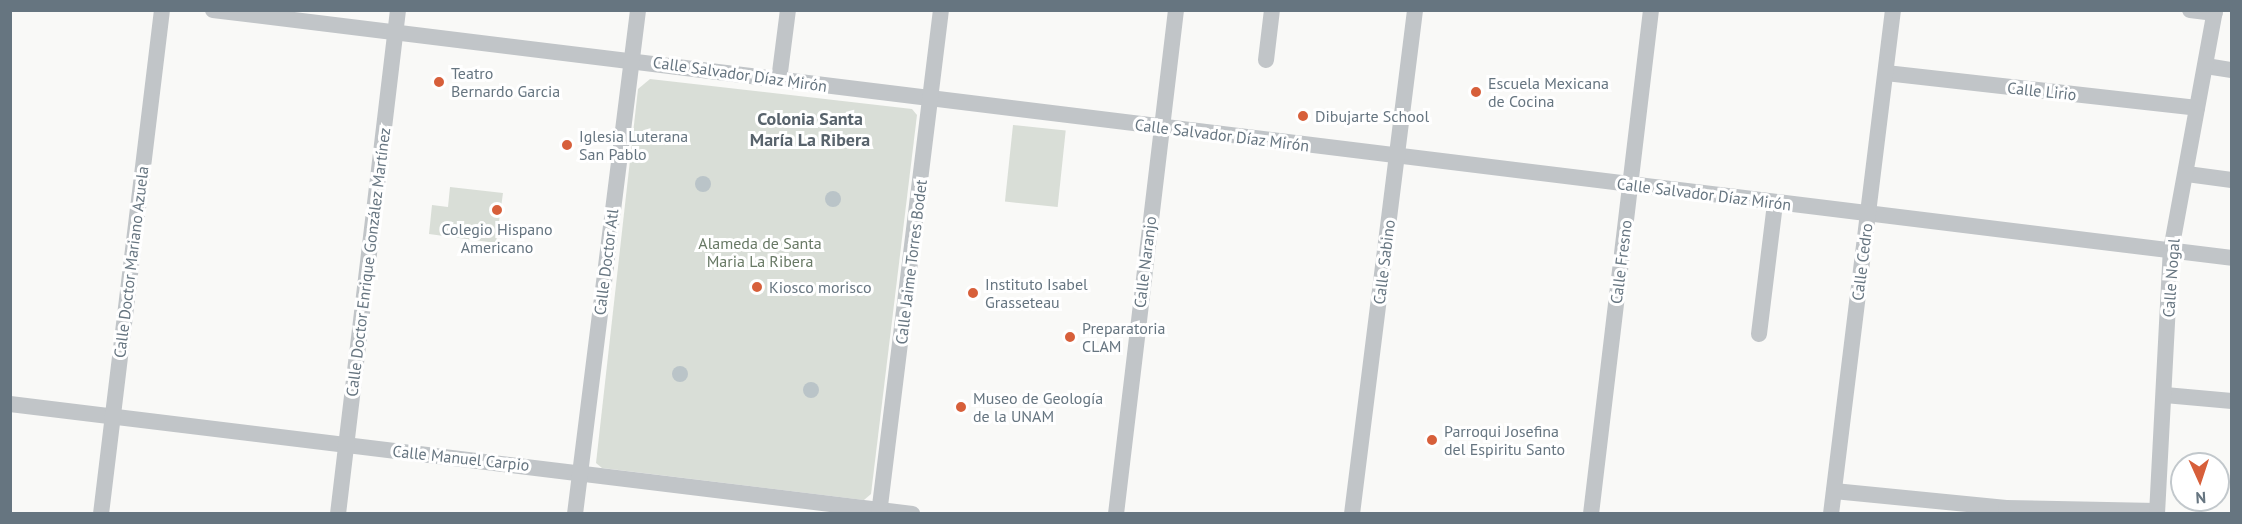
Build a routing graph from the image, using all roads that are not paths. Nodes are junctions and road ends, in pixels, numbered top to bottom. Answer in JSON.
{"nodes":[{"id":1,"x":162,"y":10,"type":"edge"},
{"id":2,"x":213,"y":10,"type":"edge"},
{"id":3,"x":398,"y":10,"type":"edge"},
{"id":4,"x":638,"y":10,"type":"edge"},
{"id":5,"x":788,"y":10,"type":"edge"},
{"id":6,"x":941,"y":10,"type":"edge"},
{"id":7,"x":1176,"y":10,"type":"edge"},
{"id":8,"x":1272,"y":10,"type":"edge"},
{"id":9,"x":1415,"y":10,"type":"edge"},
{"id":10,"x":1651,"y":10,"type":"edge"},
{"id":11,"x":1893,"y":10,"type":"edge"},
{"id":12,"x":2190,"y":10,"type":"edge"},
{"id":13,"x":2215,"y":12,"type":"edge"},
{"id":14,"x":396,"y":32,"type":"junction"},
{"id":15,"x":632,"y":60,"type":"junction"},
{"id":16,"x":1266,"y":60,"type":"dead end"},
{"id":17,"x":2206,"y":66,"type":"junction"},
{"id":18,"x":2232,"y":70,"type":"edge"},
{"id":19,"x":1886,"y":73,"type":"junction"},
{"id":20,"x":779,"y":80,"type":"junction"},
{"id":21,"x":932,"y":99,"type":"junction"},
{"id":22,"x":2197,"y":108,"type":"junction"},
{"id":23,"x":1161,"y":128,"type":"junction"},
{"id":24,"x":1397,"y":157,"type":"junction"},
{"id":25,"x":2187,"y":174,"type":"junction"},
{"id":26,"x":2232,"y":180,"type":"edge"},
{"id":27,"x":1630,"y":186,"type":"junction"},
{"id":28,"x":1774,"y":203,"type":"junction"},
{"id":29,"x":1869,"y":213,"type":"junction"},
{"id":30,"x":2170,"y":250,"type":"junction"},
{"id":31,"x":2232,"y":258,"type":"edge"},
{"id":32,"x":1759,"y":334,"type":"dead end"},
{"id":33,"x":2165,"y":395,"type":"junction"},
{"id":34,"x":2232,"y":401,"type":"edge"},
{"id":35,"x":10,"y":404,"type":"edge"},
{"id":36,"x":112,"y":416,"type":"junction"},
{"id":37,"x":346,"y":445,"type":"junction"},
{"id":38,"x":580,"y":470,"type":"junction"},
{"id":39,"x":1834,"y":491,"type":"junction"},
{"id":40,"x":880,"y":511,"type":"edge"},
{"id":41,"x":2157,"y":512,"type":"edge"},
{"id":42,"x":100,"y":513,"type":"edge"},
{"id":43,"x":338,"y":513,"type":"edge"},
{"id":44,"x":575,"y":513,"type":"edge"},
{"id":45,"x":912,"y":513,"type":"edge"},
{"id":46,"x":1116,"y":513,"type":"edge"},
{"id":47,"x":1352,"y":513,"type":"edge"},
{"id":48,"x":1591,"y":513,"type":"edge"},
{"id":49,"x":1831,"y":513,"type":"edge"}],
"edges":[{"from":1,"to":36,"type":"street","name":"Calle Doctor Mariano Azuela"},
{"from":2,"to":14,"type":"street","name":"Calle Salvador Díaz Mirón"},
{"from":3,"to":14,"type":"street","name":"Calle Doctor Enrique González Martínez"},
{"from":4,"to":15,"type":"street","name":"Calle Doctor Atl"},
{"from":5,"to":20,"type":"street"},
{"from":6,"to":21,"type":"street","name":"Calle Jaime Torres Bodet"},
{"from":7,"to":23,"type":"street","name":"Calle Naranjo"},
{"from":8,"to":16,"type":"street"},
{"from":9,"to":24,"type":"street","name":"Calle Sabino"},
{"from":10,"to":27,"type":"street","name":"Calle Fresno"},
{"from":11,"to":19,"type":"street","name":"Calle Cedro"},
{"from":12,"to":13,"type":"street"},
{"from":13,"to":17,"type":"street","name":"Calle Nogal"},
{"from":14,"to":15,"type":"street","name":"Calle Salvador Díaz Mirón"},
{"from":14,"to":37,"type":"street","name":"Calle Doctor Enrique González Martínez"},
{"from":15,"to":20,"type":"street","name":"Calle Salvador Díaz Mirón"},
{"from":15,"to":38,"type":"street","name":"Calle Doctor Atl"},
{"from":17,"to":18,"type":"street"},
{"from":17,"to":22,"type":"street","name":"Calle Nogal"},
{"from":19,"to":22,"type":"street","name":"Calle Lirio"},
{"from":19,"to":29,"type":"street","name":"Calle Cedro"},
{"from":20,"to":21,"type":"street","name":"Calle Salvador Díaz Mirón"},
{"from":21,"to":23,"type":"street","name":"Calle Salvador Díaz Mirón"},
{"from":21,"to":40,"type":"street","name":"Calle Jaime Torres Bodet"},
{"from":22,"to":25,"type":"street","name":"Calle Nogal"},
{"from":23,"to":24,"type":"street","name":"Calle Salvador Díaz Mirón"},
{"from":23,"to":46,"type":"street","name":"Calle Naranjo"},
{"from":24,"to":27,"type":"street","name":"Calle Salvador Díaz Mirón"},
{"from":24,"to":47,"type":"street","name":"Calle Sabino"},
{"from":25,"to":26,"type":"street"},
{"from":25,"to":30,"type":"street","name":"Calle Nogal"},
{"from":27,"to":28,"type":"street","name":"Calle Salvador Díaz Mirón"},
{"from":27,"to":48,"type":"street","name":"Calle Fresno"},
{"from":28,"to":29,"type":"street","name":"Calle Salvador Díaz Mirón"},
{"from":28,"to":32,"type":"street"},
{"from":29,"to":30,"type":"street","name":"Calle Salvador Díaz Mirón"},
{"from":29,"to":39,"type":"street","name":"Calle Cedro"},
{"from":30,"to":31,"type":"street","name":"Calle Salvador Díaz Mirón"},
{"from":30,"to":33,"type":"street","name":"Calle Nogal"},
{"from":33,"to":34,"type":"street"},
{"from":33,"to":41,"type":"street","name":"Calle Nogal"},
{"from":35,"to":36,"type":"street","name":"Calle Manuel Carpio"},
{"from":36,"to":37,"type":"street","name":"Calle Manuel Carpio"},
{"from":36,"to":42,"type":"street","name":"Calle Doctor Mariano Azuela"},
{"from":37,"to":38,"type":"street","name":"Calle Manuel Carpio"},
{"from":37,"to":43,"type":"street","name":"Calle Doctor Enrique González Martínez"},
{"from":38,"to":40,"type":"street","name":"Calle Manuel Carpio"},
{"from":38,"to":44,"type":"street","name":"Calle Doctor Atl"},
{"from":39,"to":41,"type":"street"},
{"from":39,"to":49,"type":"street","name":"Calle Cedro"},
{"from":40,"to":45,"type":"street","name":"Calle Manuel Carpio"}]}
